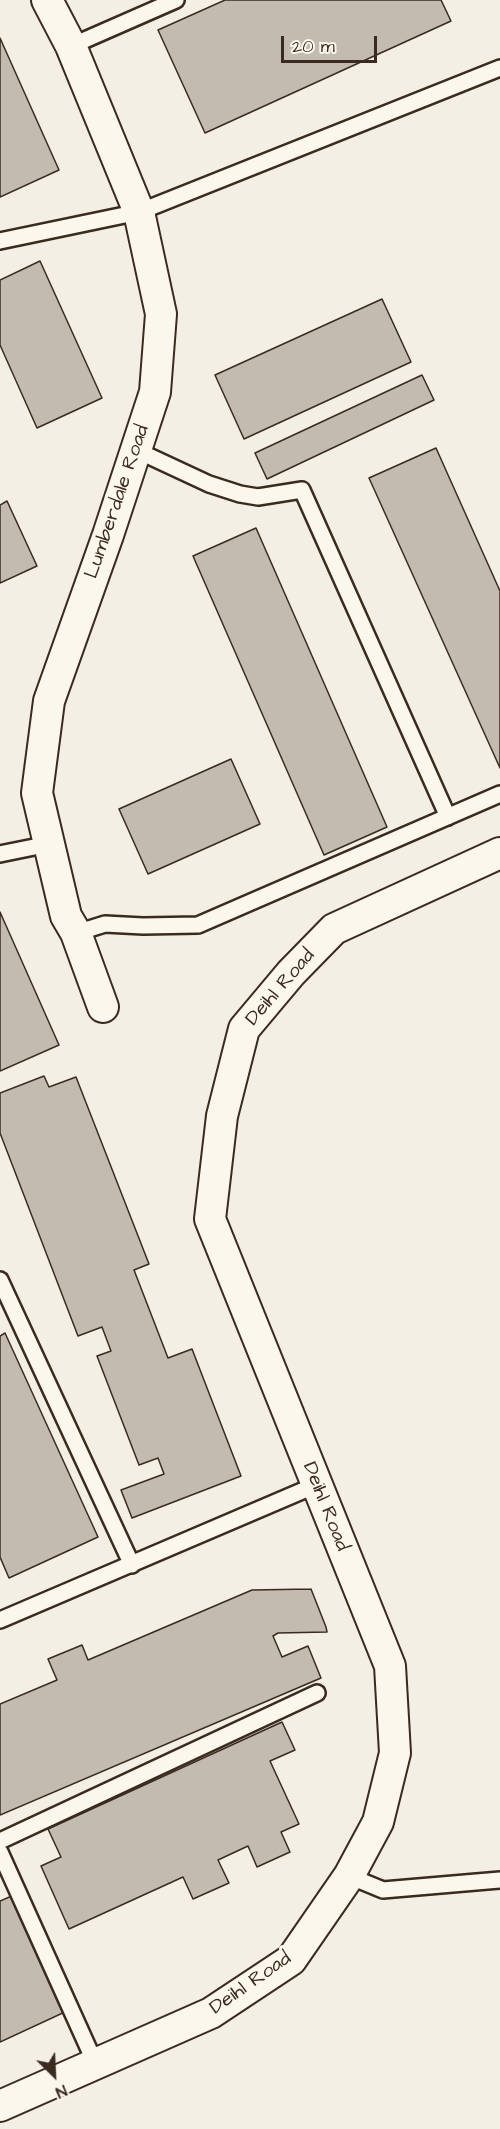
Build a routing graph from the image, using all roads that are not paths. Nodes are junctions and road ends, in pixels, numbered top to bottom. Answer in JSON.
{"nodes":[{"id":1,"x":47,"y":0,"type":"edge"},
{"id":2,"x":176,"y":0,"type":"edge"},
{"id":3,"x":71,"y":46,"type":"junction"},
{"id":4,"x":500,"y":68,"type":"edge"},
{"id":5,"x":139,"y":212,"type":"junction"},
{"id":6,"x":0,"y":241,"type":"edge"},
{"id":7,"x":136,"y":450,"type":"junction"},
{"id":8,"x":500,"y":794,"type":"edge"},
{"id":9,"x":448,"y":817,"type":"junction"},
{"id":10,"x":49,"y":844,"type":"junction"},
{"id":11,"x":500,"y":853,"type":"edge"},
{"id":12,"x":0,"y":854,"type":"edge"},
{"id":13,"x":76,"y":933,"type":"junction"},
{"id":14,"x":104,"y":1008,"type":"dead end"},
{"id":15,"x":0,"y":1280,"type":"edge"},
{"id":16,"x":316,"y":1485,"type":"junction"},
{"id":17,"x":132,"y":1565,"type":"junction"},
{"id":18,"x":0,"y":1620,"type":"edge"},
{"id":19,"x":317,"y":1693,"type":"dead end"},
{"id":20,"x":0,"y":1841,"type":"edge"},
{"id":21,"x":0,"y":1852,"type":"edge"},
{"id":22,"x":349,"y":1876,"type":"junction"},
{"id":23,"x":500,"y":1880,"type":"edge"},
{"id":24,"x":96,"y":2065,"type":"junction"},
{"id":25,"x":0,"y":2106,"type":"edge"}],
"edges":[{"from":1,"to":3,"type":"street","name":"Lumberdale Road"},
{"from":2,"to":3,"type":"lane"},
{"from":3,"to":5,"type":"street","name":"Lumberdale Road"},
{"from":4,"to":5,"type":"lane"},
{"from":5,"to":6,"type":"lane"},
{"from":5,"to":7,"type":"street","name":"Lumberdale Road"},
{"from":7,"to":9,"type":"lane"},
{"from":7,"to":10,"type":"street","name":"Lumberdale Road"},
{"from":8,"to":9,"type":"lane"},
{"from":9,"to":13,"type":"lane"},
{"from":10,"to":12,"type":"lane"},
{"from":10,"to":13,"type":"street","name":"Lumberdale Road"},
{"from":11,"to":16,"type":"street","name":"Deihl Road"},
{"from":13,"to":14,"type":"street","name":"Lumberdale Road"},
{"from":15,"to":17,"type":"lane"},
{"from":16,"to":17,"type":"lane"},
{"from":16,"to":22,"type":"street","name":"Deihl Road"},
{"from":17,"to":18,"type":"lane"},
{"from":19,"to":20,"type":"lane"},
{"from":21,"to":24,"type":"lane"},
{"from":22,"to":23,"type":"lane"},
{"from":22,"to":24,"type":"street","name":"Deihl Road"},
{"from":24,"to":25,"type":"street","name":"Deihl Road"}]}
